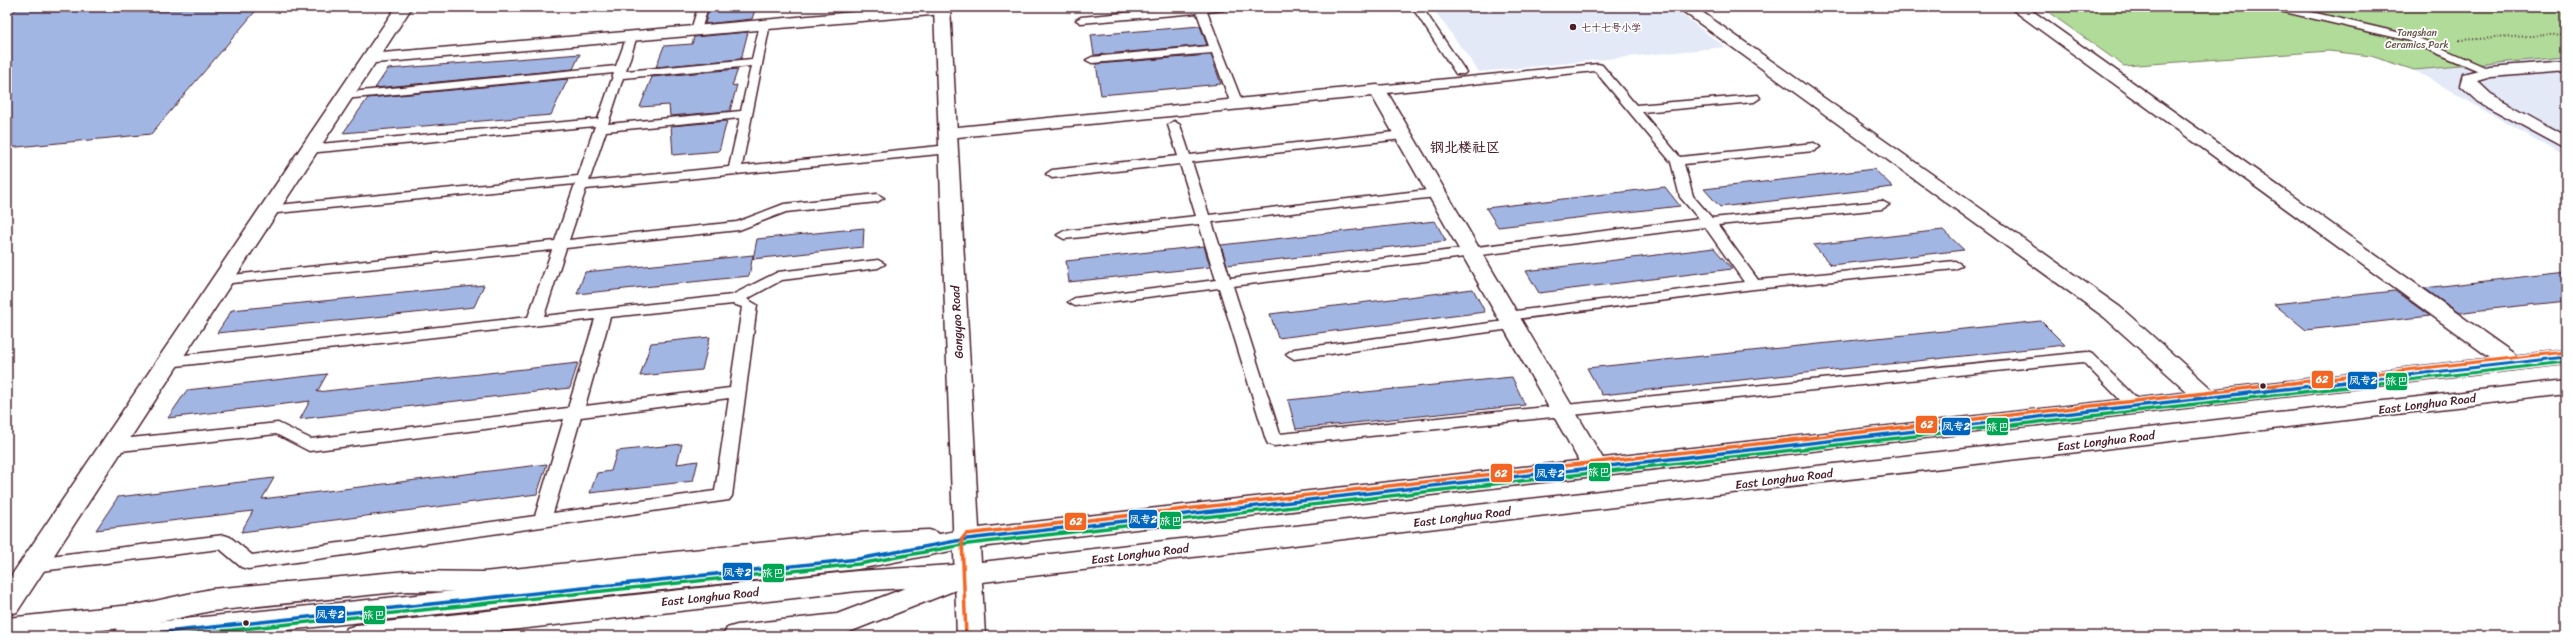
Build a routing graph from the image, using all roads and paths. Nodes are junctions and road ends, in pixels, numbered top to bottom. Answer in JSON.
{"nodes":[{"id":1,"x":404,"y":7,"type":"edge"},
{"id":2,"x":703,"y":7,"type":"edge"},
{"id":3,"x":1224,"y":7,"type":"edge"},
{"id":4,"x":1417,"y":7,"type":"edge"},
{"id":5,"x":1685,"y":7,"type":"edge"},
{"id":6,"x":2017,"y":7,"type":"edge"},
{"id":7,"x":2276,"y":7,"type":"edge"},
{"id":8,"x":942,"y":8,"type":"edge"},
{"id":9,"x":1200,"y":8,"type":"edge"},
{"id":10,"x":1081,"y":20,"type":"dead end"},
{"id":11,"x":765,"y":24,"type":"junction"},
{"id":12,"x":696,"y":30,"type":"junction"},
{"id":13,"x":2566,"y":34,"type":"edge"},
{"id":14,"x":632,"y":36,"type":"junction"},
{"id":15,"x":2458,"y":40,"type":"dead end"},
{"id":16,"x":1216,"y":49,"type":"junction"},
{"id":17,"x":368,"y":59,"type":"junction"},
{"id":18,"x":1092,"y":60,"type":"dead end"},
{"id":19,"x":757,"y":62,"type":"junction"},
{"id":20,"x":2566,"y":66,"type":"edge"},
{"id":21,"x":620,"y":72,"type":"junction"},
{"id":22,"x":1460,"y":72,"type":"dead end"},
{"id":23,"x":2490,"y":72,"type":"junction"},
{"id":24,"x":1377,"y":90,"type":"junction"},
{"id":25,"x":344,"y":95,"type":"junction"},
{"id":26,"x":1754,"y":98,"type":"dead end"},
{"id":27,"x":1237,"y":104,"type":"junction"},
{"id":28,"x":1634,"y":109,"type":"junction"},
{"id":29,"x":747,"y":114,"type":"junction"},
{"id":30,"x":601,"y":125,"type":"junction"},
{"id":31,"x":1174,"y":125,"type":"dead end"},
{"id":32,"x":1403,"y":135,"type":"junction"},
{"id":33,"x":948,"y":141,"type":"junction"},
{"id":34,"x":2566,"y":144,"type":"edge"},
{"id":35,"x":1814,"y":147,"type":"dead end"},
{"id":36,"x":308,"y":150,"type":"junction"},
{"id":37,"x":1185,"y":158,"type":"junction"},
{"id":38,"x":1677,"y":161,"type":"junction"},
{"id":39,"x":735,"y":170,"type":"junction"},
{"id":40,"x":1052,"y":174,"type":"dead end"},
{"id":41,"x":581,"y":182,"type":"junction"},
{"id":42,"x":1436,"y":193,"type":"junction"},
{"id":43,"x":877,"y":198,"type":"dead end"},
{"id":44,"x":1882,"y":205,"type":"dead end"},
{"id":45,"x":267,"y":210,"type":"junction"},
{"id":46,"x":1204,"y":218,"type":"junction"},
{"id":47,"x":1709,"y":222,"type":"junction"},
{"id":48,"x":1064,"y":235,"type":"dead end"},
{"id":49,"x":560,"y":245,"type":"junction"},
{"id":50,"x":1470,"y":252,"type":"junction"},
{"id":51,"x":878,"y":264,"type":"dead end"},
{"id":52,"x":1955,"y":265,"type":"dead end"},
{"id":53,"x":222,"y":280,"type":"junction"},
{"id":54,"x":1224,"y":283,"type":"junction"},
{"id":55,"x":1754,"y":285,"type":"junction"},
{"id":56,"x":735,"y":299,"type":"junction"},
{"id":57,"x":1075,"y":302,"type":"dead end"},
{"id":58,"x":604,"y":314,"type":"junction"},
{"id":59,"x":1511,"y":321,"type":"junction"},
{"id":60,"x":534,"y":322,"type":"junction"},
{"id":61,"x":1294,"y":354,"type":"dead end"},
{"id":62,"x":2566,"y":357,"type":"edge"},
{"id":63,"x":167,"y":362,"type":"junction"},
{"id":64,"x":2512,"y":363,"type":"junction"},
{"id":65,"x":2566,"y":387,"type":"edge"},
{"id":66,"x":737,"y":392,"type":"junction"},
{"id":67,"x":2208,"y":398,"type":"junction"},
{"id":68,"x":2136,"y":406,"type":"junction"},
{"id":69,"x":1561,"y":409,"type":"junction"},
{"id":70,"x":576,"y":412,"type":"junction"},
{"id":71,"x":111,"y":446,"type":"junction"},
{"id":72,"x":1595,"y":467,"type":"junction"},
{"id":73,"x":542,"y":522,"type":"junction"},
{"id":74,"x":967,"y":539,"type":"junction"},
{"id":75,"x":33,"y":565,"type":"junction"},
{"id":76,"x":968,"y":574,"type":"junction"},
{"id":77,"x":7,"y":604,"type":"edge"},
{"id":78,"x":7,"y":629,"type":"edge"},
{"id":79,"x":127,"y":636,"type":"edge"},
{"id":80,"x":357,"y":636,"type":"edge"},
{"id":81,"x":737,"y":636,"type":"edge"},
{"id":82,"x":971,"y":636,"type":"edge"}],
"edges":[{"from":1,"to":17,"type":"street"},
{"from":2,"to":12,"type":"lane"},
{"from":3,"to":9,"type":"lane"},
{"from":4,"to":22,"type":"lane"},
{"from":5,"to":67,"type":"street"},
{"from":6,"to":64,"type":"street"},
{"from":7,"to":23,"type":"lane"},
{"from":8,"to":11,"type":"street"},
{"from":8,"to":33,"type":"street","name":"Gangyao Road"},
{"from":9,"to":10,"type":"lane"},
{"from":9,"to":16,"type":"lane"},
{"from":11,"to":12,"type":"street"},
{"from":11,"to":19,"type":"lane"},
{"from":12,"to":14,"type":"street"},
{"from":13,"to":15,"type":"path"},
{"from":14,"to":17,"type":"street"},
{"from":14,"to":21,"type":"lane"},
{"from":16,"to":18,"type":"lane"},
{"from":16,"to":27,"type":"lane"},
{"from":17,"to":25,"type":"street"},
{"from":19,"to":21,"type":"lane"},
{"from":19,"to":29,"type":"lane"},
{"from":20,"to":23,"type":"street"},
{"from":21,"to":25,"type":"lane"},
{"from":21,"to":30,"type":"lane"},
{"from":23,"to":34,"type":"street"},
{"from":24,"to":27,"type":"street"},
{"from":24,"to":28,"type":"lane"},
{"from":24,"to":32,"type":"street"},
{"from":25,"to":36,"type":"street"},
{"from":26,"to":28,"type":"lane"},
{"from":27,"to":33,"type":"street"},
{"from":28,"to":38,"type":"lane"},
{"from":29,"to":30,"type":"lane"},
{"from":29,"to":39,"type":"lane"},
{"from":30,"to":36,"type":"lane"},
{"from":30,"to":41,"type":"lane"},
{"from":31,"to":37,"type":"lane"},
{"from":32,"to":37,"type":"lane"},
{"from":32,"to":42,"type":"street"},
{"from":33,"to":39,"type":"lane"},
{"from":33,"to":74,"type":"street","name":"Gangyao Road"},
{"from":35,"to":38,"type":"lane"},
{"from":36,"to":45,"type":"street"},
{"from":37,"to":40,"type":"lane"},
{"from":37,"to":46,"type":"lane"},
{"from":38,"to":47,"type":"lane"},
{"from":39,"to":41,"type":"lane"},
{"from":41,"to":45,"type":"lane"},
{"from":41,"to":49,"type":"lane"},
{"from":42,"to":46,"type":"lane"},
{"from":42,"to":50,"type":"street"},
{"from":43,"to":49,"type":"lane"},
{"from":44,"to":47,"type":"lane"},
{"from":45,"to":53,"type":"street"},
{"from":46,"to":48,"type":"lane"},
{"from":46,"to":54,"type":"lane"},
{"from":47,"to":50,"type":"lane"},
{"from":47,"to":55,"type":"lane"},
{"from":49,"to":53,"type":"lane"},
{"from":49,"to":60,"type":"lane"},
{"from":50,"to":54,"type":"lane"},
{"from":50,"to":59,"type":"street"},
{"from":51,"to":56,"type":"lane"},
{"from":52,"to":55,"type":"lane"},
{"from":53,"to":63,"type":"street"},
{"from":54,"to":57,"type":"lane"},
{"from":54,"to":69,"type":"lane"},
{"from":55,"to":59,"type":"lane"},
{"from":56,"to":58,"type":"lane"},
{"from":56,"to":66,"type":"lane"},
{"from":58,"to":60,"type":"lane"},
{"from":58,"to":70,"type":"lane"},
{"from":59,"to":61,"type":"lane"},
{"from":59,"to":69,"type":"street"},
{"from":60,"to":63,"type":"lane"},
{"from":62,"to":64,"type":"street","name":"East Longhua Road"},
{"from":63,"to":71,"type":"street"},
{"from":64,"to":67,"type":"street","name":"East Longhua Road"},
{"from":65,"to":76,"type":"street","name":"East Longhua Road"},
{"from":66,"to":70,"type":"lane"},
{"from":66,"to":73,"type":"lane"},
{"from":67,"to":68,"type":"street","name":"East Longhua Road"},
{"from":68,"to":69,"type":"lane"},
{"from":68,"to":72,"type":"street","name":"East Longhua Road"},
{"from":69,"to":72,"type":"street"},
{"from":70,"to":71,"type":"lane"},
{"from":70,"to":73,"type":"lane"},
{"from":71,"to":75,"type":"street"},
{"from":72,"to":74,"type":"street","name":"East Longhua Road"},
{"from":73,"to":75,"type":"lane"},
{"from":74,"to":76,"type":"street","name":"Gangyao Road"},
{"from":74,"to":78,"type":"street"},
{"from":74,"to":79,"type":"street","name":"East Longhua Road"},
{"from":75,"to":77,"type":"street"},
{"from":76,"to":80,"type":"street","name":"East Longhua Road"},
{"from":76,"to":81,"type":"street"},
{"from":76,"to":82,"type":"street","name":"Gangyao Road"}]}
